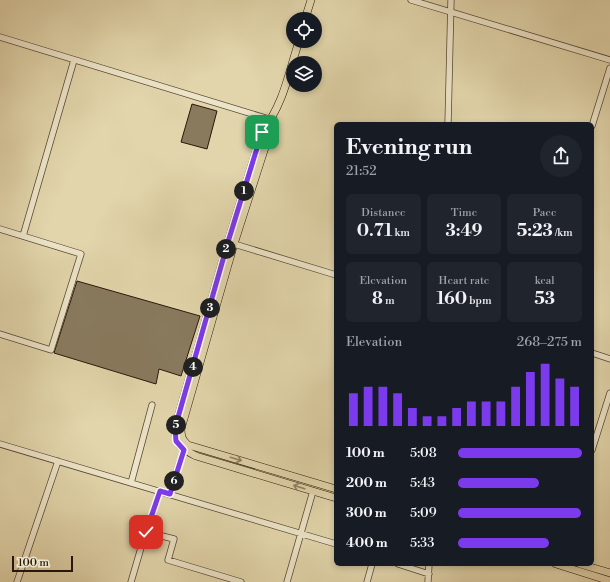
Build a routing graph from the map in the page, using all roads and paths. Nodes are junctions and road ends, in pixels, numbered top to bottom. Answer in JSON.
{"nodes":[{"id":1,"x":311,"y":0,"type":"edge"},
{"id":2,"x":411,"y":0,"type":"edge"},
{"id":3,"x":451,"y":0,"type":"edge"},
{"id":4,"x":307,"y":12,"type":"edge"},
{"id":5,"x":450,"y":12,"type":"junction"},
{"id":6,"x":0,"y":37,"type":"edge"},
{"id":7,"x":297,"y":48,"type":"edge"},
{"id":8,"x":74,"y":60,"type":"junction"},
{"id":9,"x":610,"y":60,"type":"edge"},
{"id":10,"x":610,"y":68,"type":"edge"},
{"id":11,"x":272,"y":120,"type":"junction"},
{"id":12,"x":448,"y":122,"type":"edge"},
{"id":13,"x":593,"y":122,"type":"edge"},
{"id":14,"x":0,"y":229,"type":"edge"},
{"id":15,"x":22,"y":236,"type":"junction"},
{"id":16,"x":231,"y":243,"type":"junction"},
{"id":17,"x":334,"y":274,"type":"edge"},
{"id":18,"x":0,"y":334,"type":"edge"},
{"id":19,"x":594,"y":354,"type":"edge"},
{"id":20,"x":610,"y":358,"type":"edge"},
{"id":21,"x":610,"y":393,"type":"edge"},
{"id":22,"x":152,"y":405,"type":"dead end"},
{"id":23,"x":0,"y":444,"type":"edge"},
{"id":24,"x":594,"y":444,"type":"edge"},
{"id":25,"x":184,"y":450,"type":"junction"},
{"id":26,"x":58,"y":461,"type":"junction"},
{"id":27,"x":131,"y":483,"type":"junction"},
{"id":28,"x":334,"y":488,"type":"edge"},
{"id":29,"x":160,"y":491,"type":"junction"},
{"id":30,"x":313,"y":491,"type":"junction"},
{"id":31,"x":170,"y":494,"type":"junction"},
{"id":32,"x":334,"y":497,"type":"edge"},
{"id":33,"x":146,"y":532,"type":"junction"},
{"id":34,"x":301,"y":533,"type":"junction"},
{"id":35,"x":334,"y":543,"type":"edge"},
{"id":36,"x":371,"y":566,"type":"edge"},
{"id":37,"x":404,"y":566,"type":"edge"},
{"id":38,"x":429,"y":566,"type":"edge"},
{"id":39,"x":562,"y":566,"type":"edge"},
{"id":40,"x":587,"y":566,"type":"edge"},
{"id":41,"x":610,"y":573,"type":"edge"},
{"id":42,"x":429,"y":574,"type":"junction"},
{"id":43,"x":610,"y":581,"type":"edge"},
{"id":44,"x":17,"y":582,"type":"edge"},
{"id":45,"x":131,"y":582,"type":"edge"},
{"id":46,"x":241,"y":582,"type":"edge"},
{"id":47,"x":287,"y":582,"type":"edge"},
{"id":48,"x":367,"y":582,"type":"edge"},
{"id":49,"x":428,"y":582,"type":"edge"}],
"edges":[{"from":1,"to":4,"type":"main road"},
{"from":2,"to":5,"type":"street"},
{"from":3,"to":5,"type":"street"},
{"from":5,"to":9,"type":"street"},
{"from":5,"to":12,"type":"street"},
{"from":6,"to":8,"type":"street"},
{"from":7,"to":11,"type":"main road"},
{"from":8,"to":11,"type":"street"},
{"from":8,"to":15,"type":"street"},
{"from":10,"to":13,"type":"street"},
{"from":11,"to":16,"type":"main road"},
{"from":14,"to":15,"type":"street"},
{"from":15,"to":18,"type":"street"},
{"from":16,"to":17,"type":"street"},
{"from":16,"to":25,"type":"main road"},
{"from":16,"to":28,"type":"main road","one_way":true},
{"from":19,"to":20,"type":"street"},
{"from":21,"to":24,"type":"street"},
{"from":22,"to":27,"type":"street"},
{"from":23,"to":26,"type":"street"},
{"from":30,"to":25,"type":"main road","one_way":true},
{"from":25,"to":31,"type":"street"},
{"from":26,"to":27,"type":"street"},
{"from":26,"to":44,"type":"street"},
{"from":27,"to":29,"type":"street"},
{"from":29,"to":31,"type":"street"},
{"from":29,"to":33,"type":"street"},
{"from":30,"to":32,"type":"main road"},
{"from":30,"to":34,"type":"street"},
{"from":31,"to":34,"type":"street"},
{"from":33,"to":45,"type":"street"},
{"from":33,"to":46,"type":"street"},
{"from":34,"to":35,"type":"street"},
{"from":34,"to":47,"type":"street"},
{"from":36,"to":48,"type":"street"},
{"from":37,"to":42,"type":"street"},
{"from":38,"to":42,"type":"street"},
{"from":39,"to":43,"type":"main road"},
{"from":40,"to":41,"type":"main road"},
{"from":42,"to":49,"type":"street"}]}
